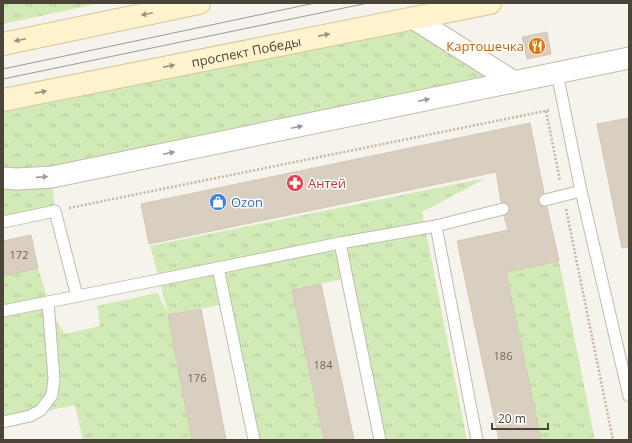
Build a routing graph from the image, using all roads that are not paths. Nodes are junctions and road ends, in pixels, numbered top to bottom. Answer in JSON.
{"nodes":[{"id":1,"x":199,"y":3,"type":"edge"},
{"id":2,"x":490,"y":3,"type":"edge"},
{"id":3,"x":413,"y":18,"type":"junction"},
{"id":4,"x":3,"y":44,"type":"edge"},
{"id":5,"x":629,"y":58,"type":"edge"},
{"id":6,"x":557,"y":73,"type":"junction"},
{"id":7,"x":514,"y":82,"type":"junction"},
{"id":8,"x":3,"y":100,"type":"edge"},
{"id":9,"x":3,"y":178,"type":"edge"},
{"id":10,"x":581,"y":191,"type":"junction"},
{"id":11,"x":545,"y":200,"type":"dead end"},
{"id":12,"x":503,"y":210,"type":"dead end"},
{"id":13,"x":3,"y":222,"type":"edge"},
{"id":14,"x":436,"y":226,"type":"junction"},
{"id":15,"x":340,"y":243,"type":"junction"},
{"id":16,"x":218,"y":268,"type":"junction"},
{"id":17,"x":77,"y":296,"type":"junction"},
{"id":18,"x":48,"y":302,"type":"junction"},
{"id":19,"x":3,"y":311,"type":"edge"},
{"id":20,"x":629,"y":396,"type":"edge"},
{"id":21,"x":3,"y":422,"type":"edge"},
{"id":22,"x":254,"y":440,"type":"edge"},
{"id":23,"x":380,"y":440,"type":"edge"},
{"id":24,"x":476,"y":440,"type":"edge"}],
"edges":[{"from":1,"to":4,"type":"main road","one_way":true},
{"from":2,"to":3,"type":"main road","name":"проспект Победы"},
{"from":3,"to":7,"type":"street"},
{"from":8,"to":3,"type":"main road","name":"проспект Победы","one_way":true},
{"from":5,"to":6,"type":"street"},
{"from":6,"to":7,"type":"street"},
{"from":6,"to":10,"type":"lane"},
{"from":9,"to":7,"type":"street","one_way":true},
{"from":10,"to":11,"type":"lane"},
{"from":10,"to":20,"type":"lane"},
{"from":12,"to":14,"type":"lane"},
{"from":13,"to":17,"type":"lane"},
{"from":14,"to":15,"type":"lane"},
{"from":14,"to":24,"type":"lane"},
{"from":15,"to":16,"type":"lane"},
{"from":15,"to":23,"type":"lane"},
{"from":16,"to":17,"type":"lane"},
{"from":16,"to":22,"type":"lane"},
{"from":17,"to":18,"type":"lane"},
{"from":18,"to":19,"type":"lane"},
{"from":18,"to":21,"type":"lane"}]}
